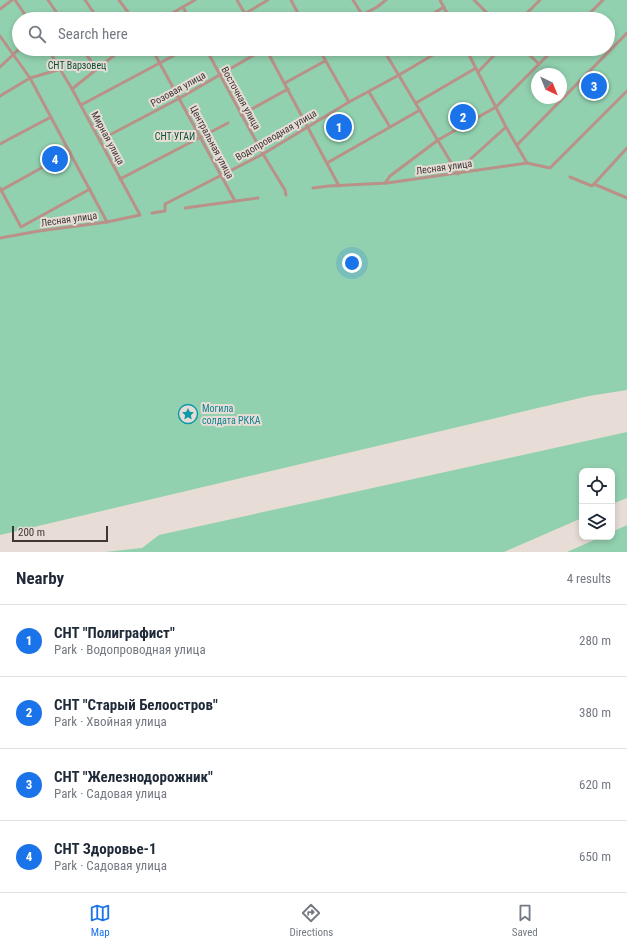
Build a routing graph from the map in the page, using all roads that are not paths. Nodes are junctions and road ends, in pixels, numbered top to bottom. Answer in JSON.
{"nodes":[{"id":1,"x":12,"y":0,"type":"edge"},
{"id":2,"x":15,"y":0,"type":"edge"},
{"id":3,"x":48,"y":0,"type":"edge"},
{"id":4,"x":85,"y":0,"type":"edge"},
{"id":5,"x":119,"y":0,"type":"edge"},
{"id":6,"x":195,"y":0,"type":"edge"},
{"id":7,"x":237,"y":0,"type":"edge"},
{"id":8,"x":268,"y":0,"type":"edge"},
{"id":9,"x":291,"y":0,"type":"edge"},
{"id":10,"x":353,"y":0,"type":"edge"},
{"id":11,"x":386,"y":0,"type":"edge"},
{"id":12,"x":440,"y":0,"type":"edge"},
{"id":13,"x":475,"y":0,"type":"edge"},
{"id":14,"x":540,"y":0,"type":"edge"},
{"id":15,"x":603,"y":0,"type":"edge"},
{"id":16,"x":183,"y":7,"type":"junction"},
{"id":17,"x":444,"y":7,"type":"junction"},
{"id":18,"x":0,"y":9,"type":"edge"},
{"id":19,"x":23,"y":12,"type":"edge"},
{"id":20,"x":56,"y":12,"type":"edge"},
{"id":21,"x":93,"y":12,"type":"edge"},
{"id":22,"x":128,"y":12,"type":"edge"},
{"id":23,"x":174,"y":12,"type":"edge"},
{"id":24,"x":186,"y":12,"type":"edge"},
{"id":25,"x":244,"y":12,"type":"edge"},
{"id":26,"x":248,"y":12,"type":"edge"},
{"id":27,"x":298,"y":12,"type":"edge"},
{"id":28,"x":360,"y":12,"type":"edge"},
{"id":29,"x":368,"y":12,"type":"edge"},
{"id":30,"x":436,"y":12,"type":"edge"},
{"id":31,"x":446,"y":12,"type":"edge"},
{"id":32,"x":485,"y":12,"type":"edge"},
{"id":33,"x":528,"y":12,"type":"edge"},
{"id":34,"x":591,"y":12,"type":"edge"},
{"id":35,"x":627,"y":33,"type":"edge"},
{"id":36,"x":0,"y":36,"type":"edge"},
{"id":37,"x":615,"y":45,"type":"edge"},
{"id":38,"x":12,"y":54,"type":"edge"},
{"id":39,"x":12,"y":56,"type":"edge"},
{"id":40,"x":14,"y":56,"type":"edge"},
{"id":41,"x":53,"y":56,"type":"edge"},
{"id":42,"x":87,"y":56,"type":"edge"},
{"id":43,"x":113,"y":56,"type":"edge"},
{"id":44,"x":156,"y":56,"type":"edge"},
{"id":45,"x":174,"y":56,"type":"edge"},
{"id":46,"x":209,"y":56,"type":"edge"},
{"id":47,"x":253,"y":56,"type":"edge"},
{"id":48,"x":269,"y":56,"type":"edge"},
{"id":49,"x":322,"y":56,"type":"edge"},
{"id":50,"x":387,"y":56,"type":"edge"},
{"id":51,"x":431,"y":56,"type":"edge"},
{"id":52,"x":470,"y":56,"type":"edge"},
{"id":53,"x":492,"y":56,"type":"edge"},
{"id":54,"x":530,"y":56,"type":"edge"},
{"id":55,"x":547,"y":56,"type":"edge"},
{"id":56,"x":604,"y":56,"type":"edge"},
{"id":57,"x":325,"y":60,"type":"junction"},
{"id":58,"x":161,"y":64,"type":"junction"},
{"id":59,"x":539,"y":64,"type":"junction"},
{"id":60,"x":0,"y":67,"type":"edge"},
{"id":61,"x":61,"y":69,"type":"junction"},
{"id":62,"x":97,"y":69,"type":"junction"},
{"id":63,"x":477,"y":70,"type":"junction"},
{"id":64,"x":399,"y":75,"type":"junction"},
{"id":65,"x":219,"y":76,"type":"junction"},
{"id":66,"x":30,"y":78,"type":"junction"},
{"id":67,"x":285,"y":83,"type":"junction"},
{"id":68,"x":72,"y":89,"type":"junction"},
{"id":69,"x":288,"y":89,"type":"junction"},
{"id":70,"x":627,"y":91,"type":"edge"},
{"id":71,"x":369,"y":92,"type":"junction"},
{"id":72,"x":0,"y":96,"type":"edge"},
{"id":73,"x":180,"y":98,"type":"junction"},
{"id":74,"x":349,"y":102,"type":"junction"},
{"id":75,"x":416,"y":103,"type":"junction"},
{"id":76,"x":81,"y":105,"type":"junction"},
{"id":77,"x":496,"y":107,"type":"junction"},
{"id":78,"x":420,"y":110,"type":"junction"},
{"id":79,"x":242,"y":115,"type":"junction"},
{"id":80,"x":51,"y":117,"type":"junction"},
{"id":81,"x":228,"y":123,"type":"dead end"},
{"id":82,"x":308,"y":126,"type":"junction"},
{"id":83,"x":390,"y":127,"type":"junction"},
{"id":84,"x":506,"y":127,"type":"junction"},
{"id":85,"x":201,"y":138,"type":"junction"},
{"id":86,"x":100,"y":140,"type":"junction"},
{"id":87,"x":438,"y":140,"type":"junction"},
{"id":88,"x":0,"y":144,"type":"edge"},
{"id":89,"x":517,"y":145,"type":"junction"},
{"id":90,"x":626,"y":150,"type":"edge"},
{"id":91,"x":70,"y":152,"type":"junction"},
{"id":92,"x":263,"y":154,"type":"junction"},
{"id":93,"x":327,"y":163,"type":"junction"},
{"id":94,"x":527,"y":163,"type":"junction"},
{"id":95,"x":465,"y":164,"type":"dead end"},
{"id":96,"x":458,"y":174,"type":"junction"},
{"id":97,"x":221,"y":175,"type":"junction"},
{"id":98,"x":570,"y":177,"type":"dead end"},
{"id":99,"x":120,"y":179,"type":"junction"},
{"id":100,"x":385,"y":183,"type":"junction"},
{"id":101,"x":594,"y":184,"type":"junction"},
{"id":102,"x":339,"y":186,"type":"junction"},
{"id":103,"x":314,"y":188,"type":"dead end"},
{"id":104,"x":90,"y":189,"type":"junction"},
{"id":105,"x":0,"y":190,"type":"edge"},
{"id":106,"x":286,"y":195,"type":"dead end"},
{"id":107,"x":258,"y":198,"type":"dead end"},
{"id":108,"x":627,"y":198,"type":"edge"},
{"id":109,"x":235,"y":201,"type":"junction"},
{"id":110,"x":185,"y":208,"type":"dead end"},
{"id":111,"x":152,"y":213,"type":"dead end"},
{"id":112,"x":140,"y":215,"type":"joint"},
{"id":113,"x":107,"y":222,"type":"junction"},
{"id":114,"x":0,"y":238,"type":"edge"}],
"edges":[{"from":1,"to":18,"type":"street"},
{"from":2,"to":19,"type":"street"},
{"from":3,"to":20,"type":"street"},
{"from":4,"to":21,"type":"street"},
{"from":5,"to":22,"type":"street"},
{"from":6,"to":16,"type":"street"},
{"from":7,"to":25,"type":"street"},
{"from":8,"to":26,"type":"street"},
{"from":9,"to":27,"type":"street"},
{"from":10,"to":28,"type":"street"},
{"from":11,"to":29,"type":"street"},
{"from":12,"to":17,"type":"street"},
{"from":13,"to":32,"type":"street"},
{"from":14,"to":33,"type":"street"},
{"from":15,"to":34,"type":"street"},
{"from":16,"to":23,"type":"street"},
{"from":16,"to":24,"type":"street"},
{"from":17,"to":30,"type":"street"},
{"from":17,"to":31,"type":"street"},
{"from":35,"to":37,"type":"street"},
{"from":36,"to":38,"type":"street"},
{"from":39,"to":60,"type":"street"},
{"from":40,"to":66,"type":"street"},
{"from":41,"to":61,"type":"street","name":"Мирная улица"},
{"from":42,"to":62,"type":"street"},
{"from":43,"to":62,"type":"street"},
{"from":44,"to":58,"type":"street","name":"Центральная улица"},
{"from":45,"to":58,"type":"street"},
{"from":46,"to":65,"type":"street","name":"Восточная улица"},
{"from":47,"to":65,"type":"street","name":"Розовая улица"},
{"from":48,"to":67,"type":"street"},
{"from":49,"to":57,"type":"street"},
{"from":50,"to":64,"type":"street"},
{"from":51,"to":64,"type":"street","name":"Водопроводная улица"},
{"from":52,"to":63,"type":"street"},
{"from":53,"to":63,"type":"street"},
{"from":54,"to":59,"type":"street"},
{"from":55,"to":59,"type":"street"},
{"from":56,"to":89,"type":"street"},
{"from":57,"to":67,"type":"street"},
{"from":57,"to":74,"type":"street"},
{"from":58,"to":73,"type":"street","name":"Центральная улица"},
{"from":58,"to":76,"type":"street"},
{"from":59,"to":77,"type":"street"},
{"from":61,"to":66,"type":"street"},
{"from":61,"to":68,"type":"street","name":"Мирная улица"},
{"from":62,"to":68,"type":"street"},
{"from":63,"to":75,"type":"street"},
{"from":63,"to":77,"type":"street"},
{"from":64,"to":71,"type":"street","name":"Водопроводная улица"},
{"from":64,"to":75,"type":"street"},
{"from":65,"to":73,"type":"street","name":"Розовая улица"},
{"from":65,"to":79,"type":"street","name":"Восточная улица"},
{"from":66,"to":72,"type":"street"},
{"from":66,"to":80,"type":"street"},
{"from":67,"to":69,"type":"street"},
{"from":68,"to":76,"type":"street","name":"Мирная улица"},
{"from":69,"to":79,"type":"street"},
{"from":69,"to":82,"type":"street"},
{"from":70,"to":94,"type":"street","name":"Лесная улица"},
{"from":71,"to":74,"type":"street","name":"Водопроводная улица"},
{"from":71,"to":83,"type":"street"},
{"from":73,"to":85,"type":"street","name":"Центральная улица"},
{"from":73,"to":86,"type":"street","name":"Розовая улица"},
{"from":74,"to":82,"type":"street","name":"Водопроводная улица"},
{"from":75,"to":78,"type":"street"},
{"from":76,"to":86,"type":"street","name":"Мирная улица"},
{"from":77,"to":84,"type":"street"},
{"from":77,"to":87,"type":"street"},
{"from":78,"to":83,"type":"street"},
{"from":78,"to":87,"type":"street"},
{"from":79,"to":92,"type":"street","name":"Восточная улица"},
{"from":80,"to":88,"type":"street"},
{"from":80,"to":91,"type":"street"},
{"from":81,"to":85,"type":"street"},
{"from":82,"to":92,"type":"street","name":"Водопроводная улица"},
{"from":82,"to":93,"type":"street"},
{"from":83,"to":93,"type":"street"},
{"from":84,"to":89,"type":"street"},
{"from":84,"to":95,"type":"street"},
{"from":85,"to":97,"type":"street","name":"Центральная улица"},
{"from":85,"to":99,"type":"street"},
{"from":86,"to":99,"type":"street","name":"Мирная улица"},
{"from":87,"to":96,"type":"street"},
{"from":87,"to":100,"type":"street"},
{"from":89,"to":94,"type":"street"},
{"from":90,"to":101,"type":"street"},
{"from":91,"to":104,"type":"street"},
{"from":91,"to":105,"type":"street"},
{"from":92,"to":97,"type":"street","name":"Водопроводная улица"},
{"from":92,"to":106,"type":"street","name":"Восточная улица"},
{"from":93,"to":102,"type":"street"},
{"from":94,"to":96,"type":"street","name":"Лесная улица"},
{"from":96,"to":100,"type":"street","name":"Лесная улица"},
{"from":97,"to":109,"type":"street","name":"Центральная улица"},
{"from":97,"to":111,"type":"street","name":"Водопроводная улица"},
{"from":98,"to":101,"type":"street"},
{"from":99,"to":112,"type":"street","name":"Мирная улица"},
{"from":100,"to":102,"type":"street","name":"Лесная улица"},
{"from":101,"to":108,"type":"street"},
{"from":102,"to":103,"type":"street","name":"Лесная улица"},
{"from":104,"to":105,"type":"street"},
{"from":104,"to":113,"type":"street"},
{"from":107,"to":109,"type":"street"},
{"from":109,"to":110,"type":"street"},
{"from":112,"to":113,"type":"street","name":"Лесная улица"},
{"from":113,"to":114,"type":"street","name":"Лесная улица"}]}
